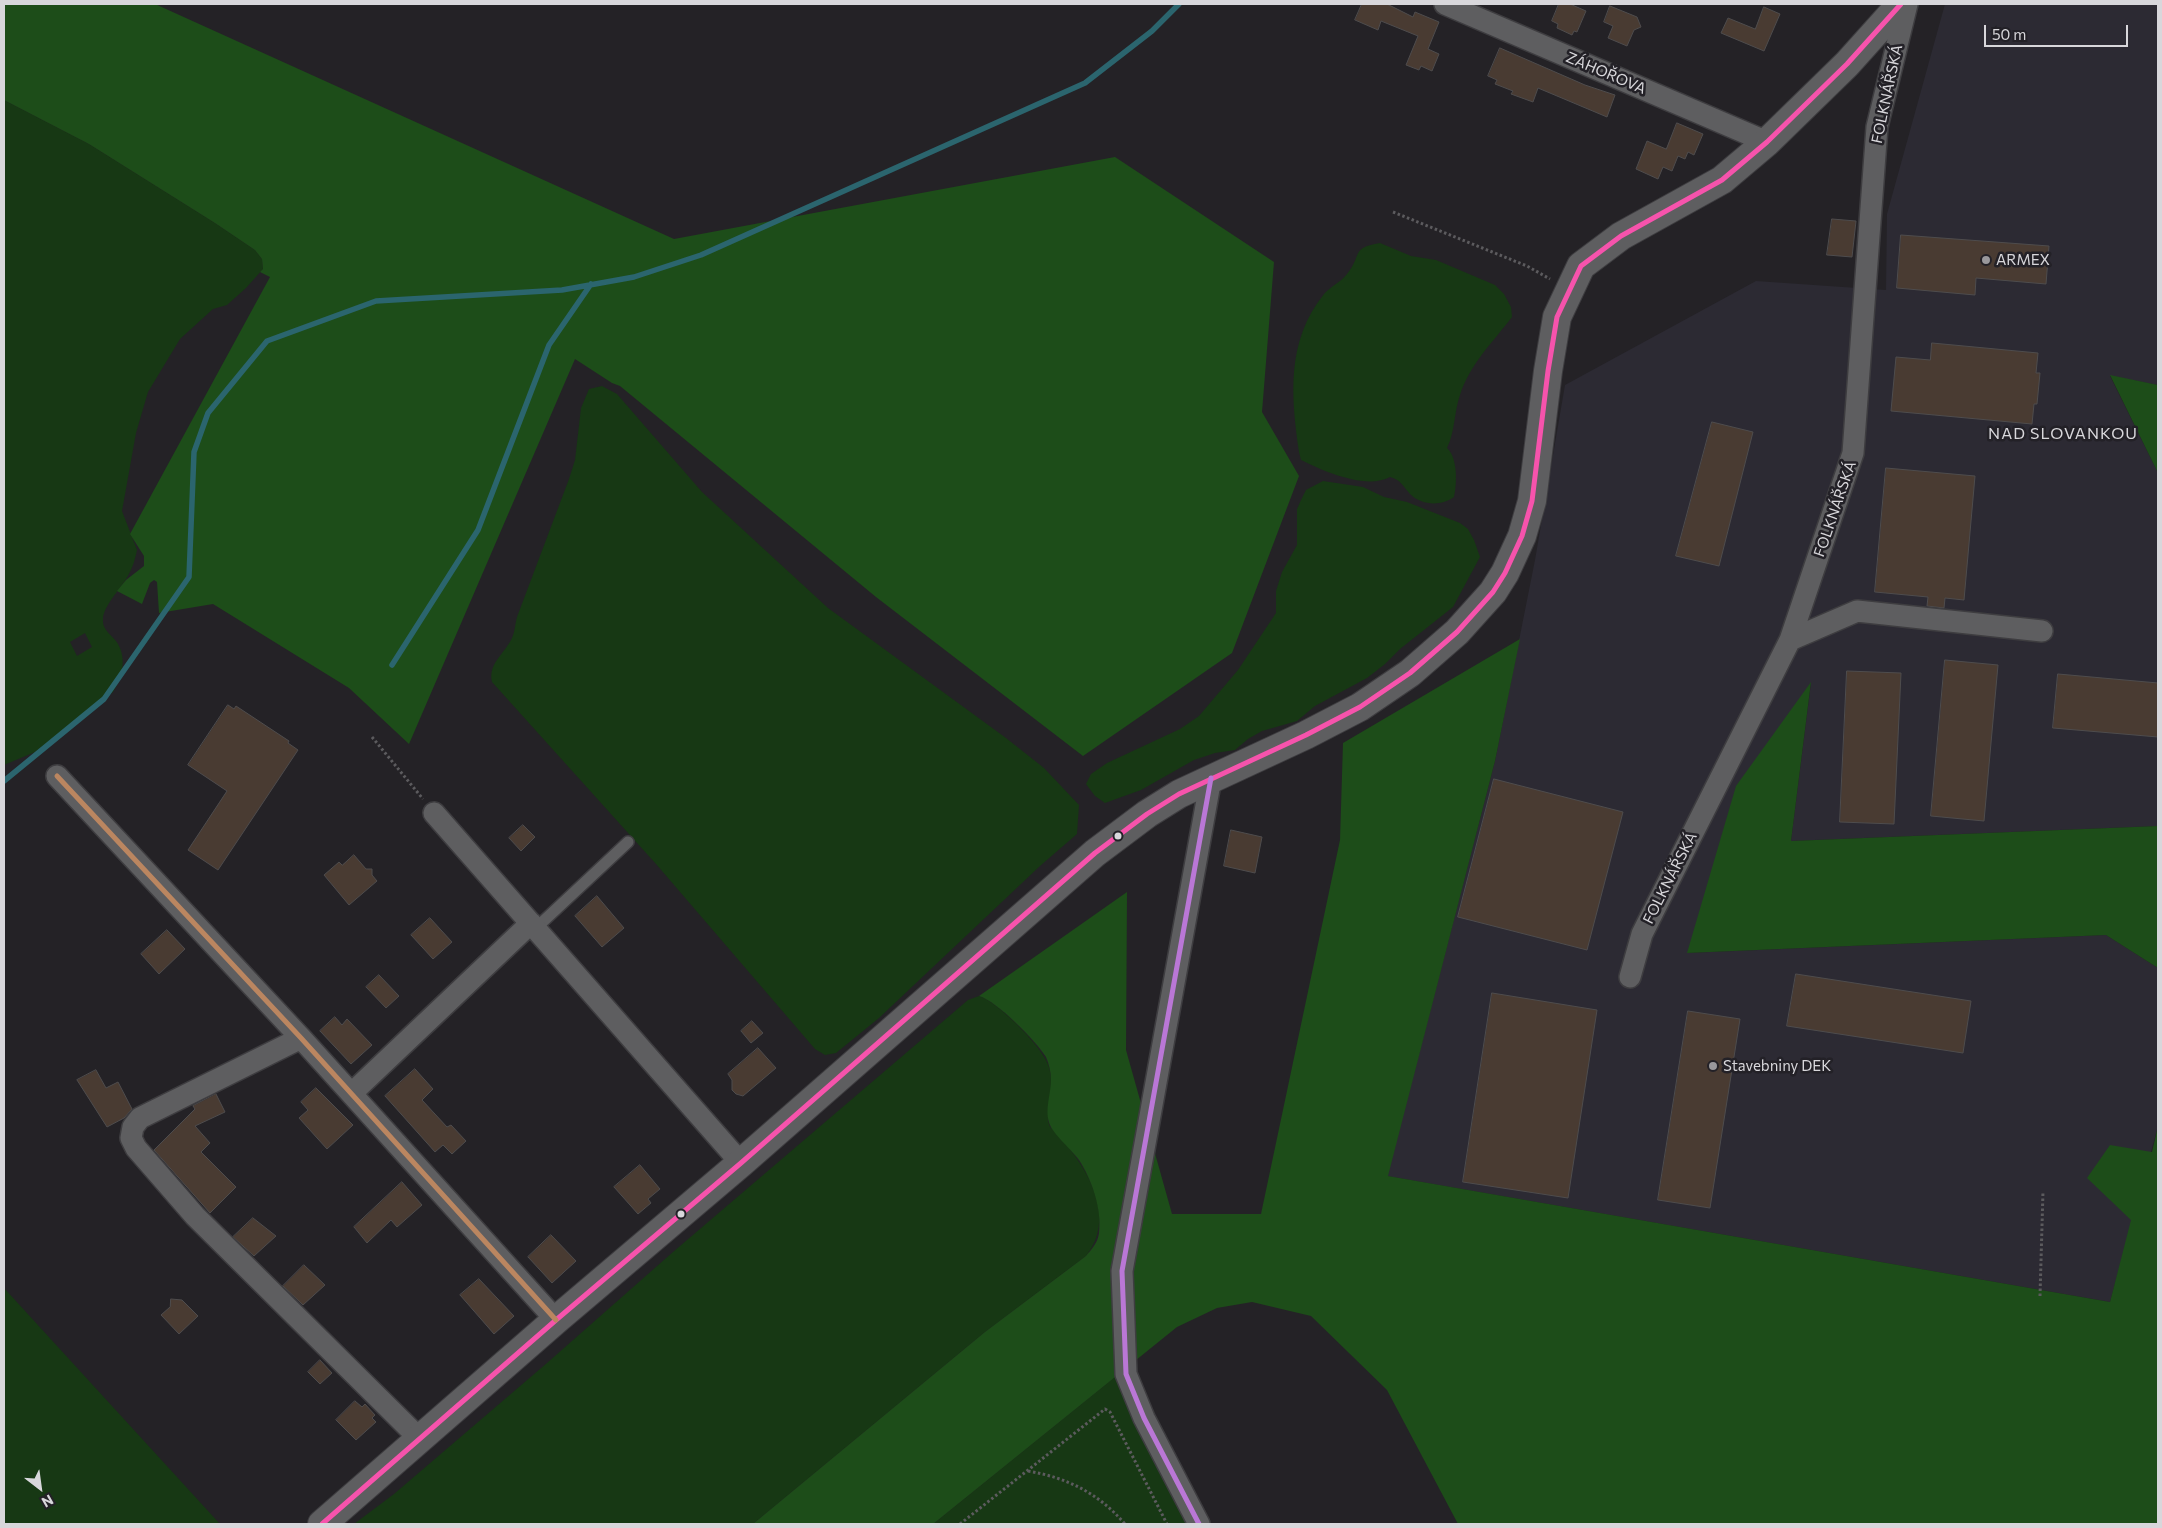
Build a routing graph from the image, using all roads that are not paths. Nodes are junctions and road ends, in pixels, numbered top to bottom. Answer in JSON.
{"nodes":[{"id":1,"x":1445,"y":4,"type":"edge"},
{"id":2,"x":1901,"y":4,"type":"edge"},
{"id":3,"x":1908,"y":4,"type":"edge"},
{"id":4,"x":1767,"y":142,"type":"junction"},
{"id":5,"x":2042,"y":631,"type":"dead end"},
{"id":6,"x":1790,"y":640,"type":"junction"},
{"id":7,"x":58,"y":776,"type":"dead end"},
{"id":8,"x":1211,"y":778,"type":"junction"},
{"id":9,"x":434,"y":813,"type":"road end"},
{"id":10,"x":628,"y":842,"type":"dead end"},
{"id":11,"x":534,"y":925,"type":"junction"},
{"id":12,"x":1630,"y":977,"type":"dead end"},
{"id":13,"x":301,"y":1038,"type":"junction"},
{"id":14,"x":352,"y":1093,"type":"junction"},
{"id":15,"x":741,"y":1163,"type":"junction"},
{"id":16,"x":556,"y":1320,"type":"junction"},
{"id":17,"x":420,"y":1440,"type":"junction"},
{"id":18,"x":322,"y":1524,"type":"edge"},
{"id":19,"x":1198,"y":1524,"type":"edge"}],
"edges":[{"from":1,"to":4,"type":"street","name":"ZÁHOŘOVA"},
{"from":2,"to":4,"type":"street","name":"FOLKNÁŘSKÁ"},
{"from":3,"to":6,"type":"street","name":"FOLKNÁŘSKÁ"},
{"from":4,"to":8,"type":"street","name":"FOLKNÁŘSKÁ"},
{"from":5,"to":6,"type":"street"},
{"from":6,"to":12,"type":"street","name":"FOLKNÁŘSKÁ"},
{"from":7,"to":13,"type":"street"},
{"from":8,"to":15,"type":"street","name":"FOLKNÁŘSKÁ"},
{"from":8,"to":19,"type":"street"},
{"from":9,"to":11,"type":"street"},
{"from":10,"to":11,"type":"lane"},
{"from":11,"to":14,"type":"street"},
{"from":11,"to":15,"type":"street"},
{"from":13,"to":14,"type":"street"},
{"from":13,"to":17,"type":"street"},
{"from":14,"to":16,"type":"street"},
{"from":15,"to":16,"type":"street","name":"FOLKNÁŘSKÁ"},
{"from":16,"to":17,"type":"street","name":"FOLKNÁŘSKÁ"},
{"from":17,"to":18,"type":"street","name":"FOLKNÁŘSKÁ"}]}
